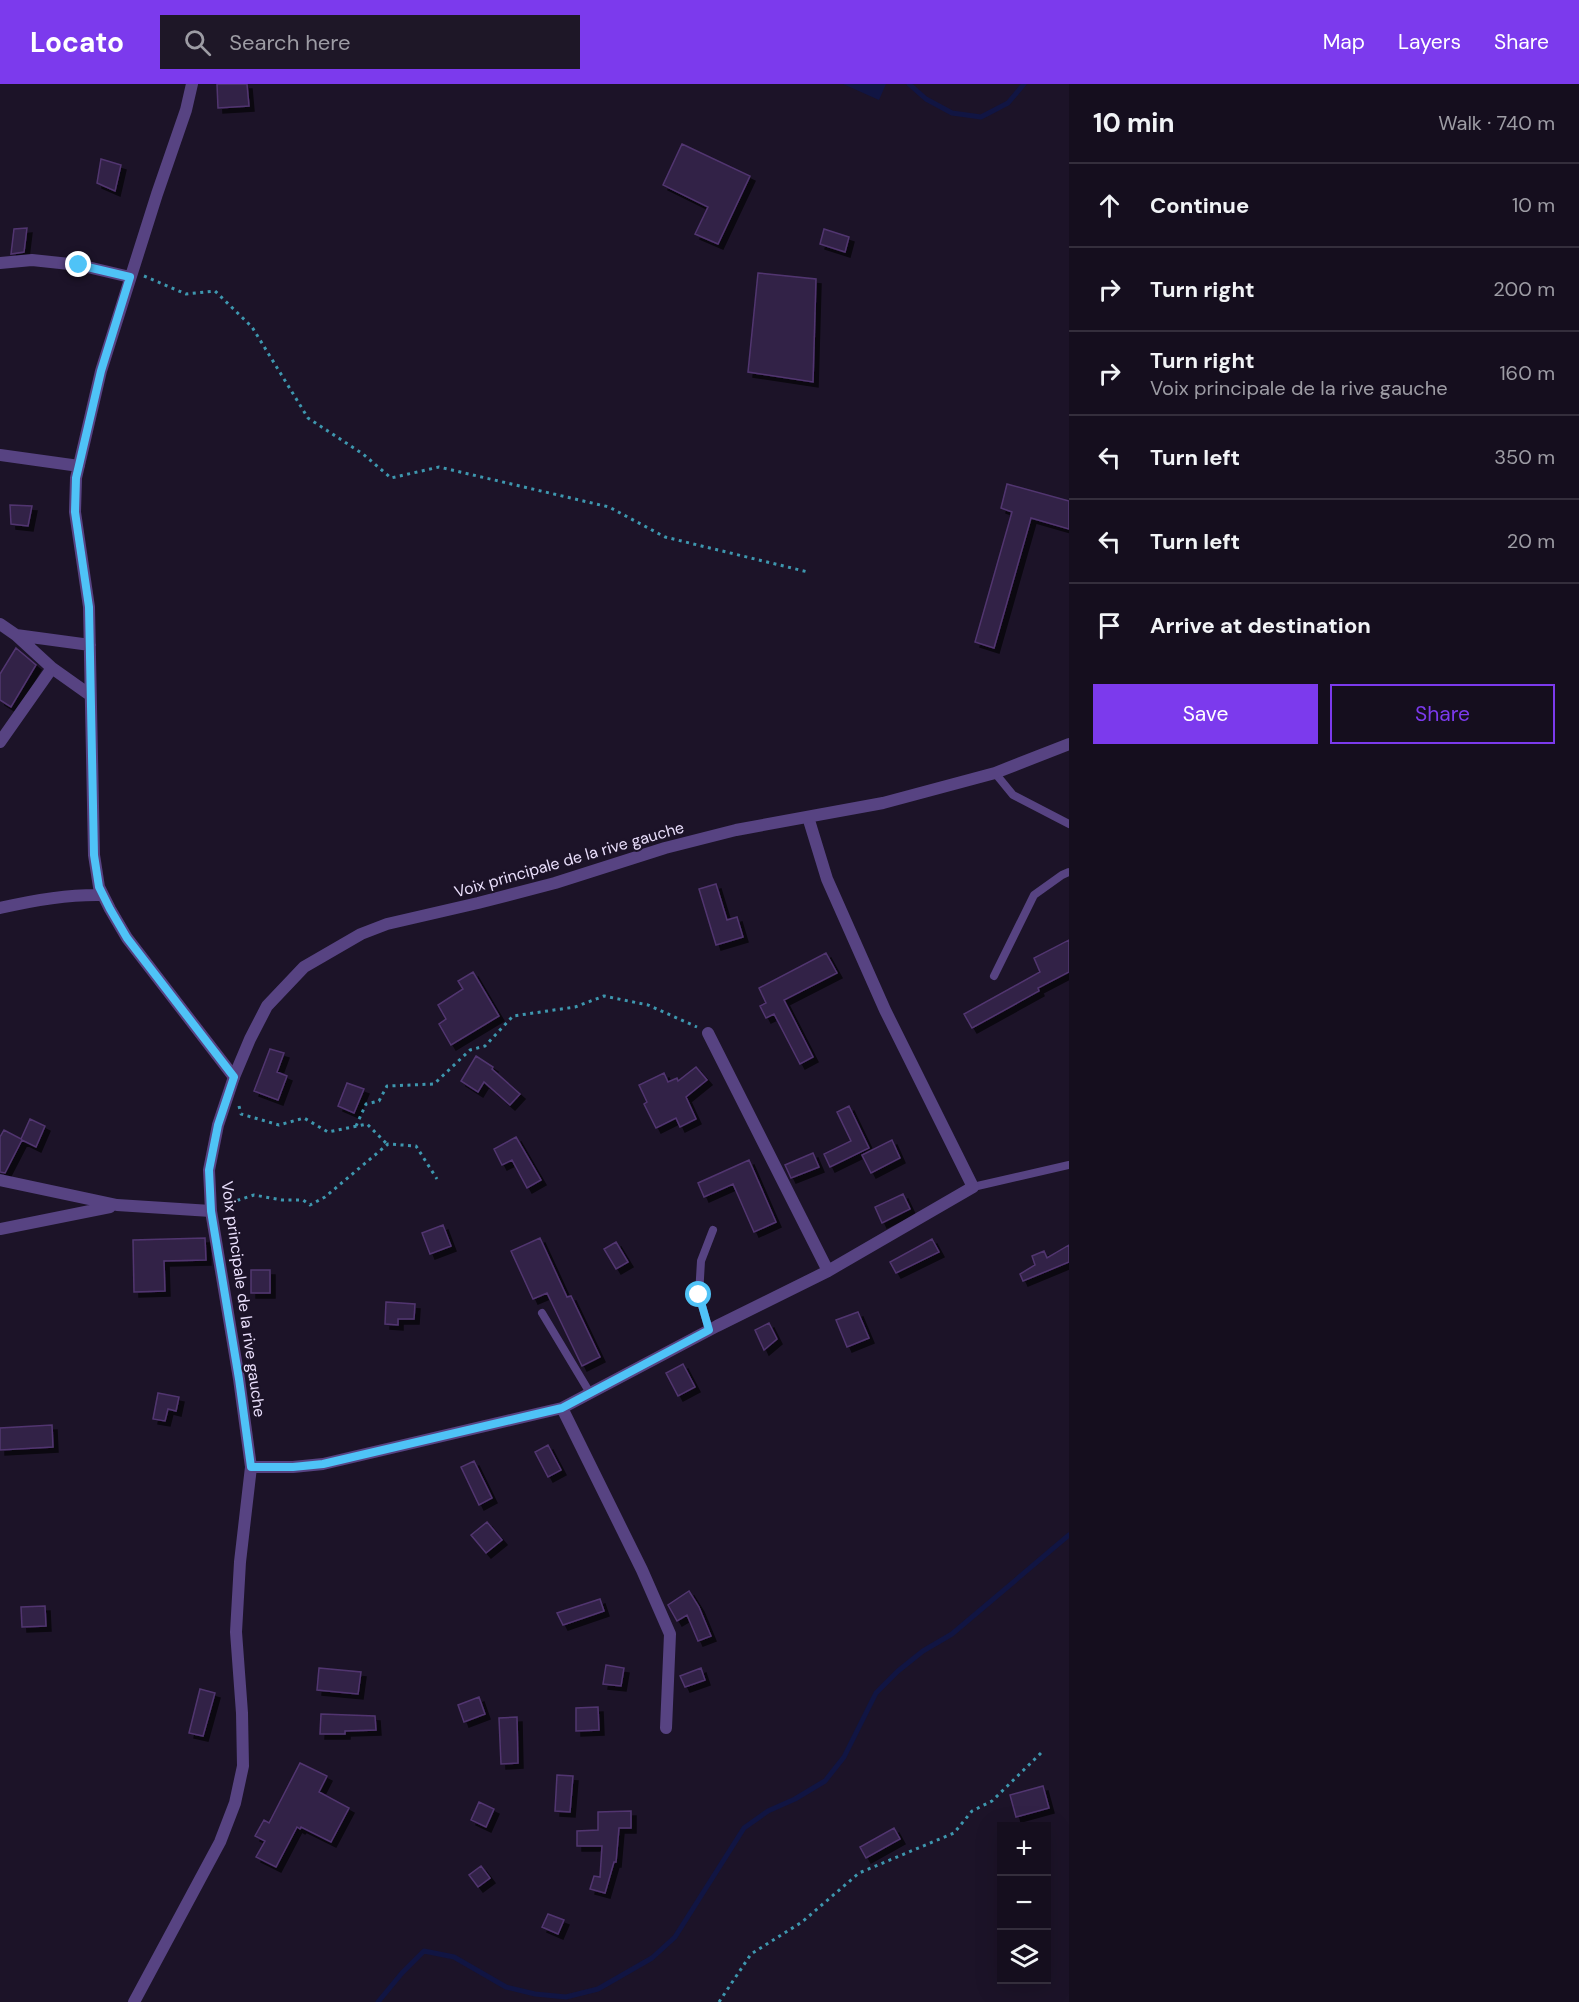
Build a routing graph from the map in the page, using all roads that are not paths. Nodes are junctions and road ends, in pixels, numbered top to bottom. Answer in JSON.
{"nodes":[{"id":1,"x":192,"y":84,"type":"edge"},
{"id":2,"x":0,"y":263,"type":"edge"},
{"id":3,"x":130,"y":277,"type":"junction"},
{"id":4,"x":0,"y":455,"type":"edge"},
{"id":5,"x":79,"y":466,"type":"junction"},
{"id":6,"x":0,"y":624,"type":"edge"},
{"id":7,"x":16,"y":635,"type":"junction"},
{"id":8,"x":90,"y":645,"type":"junction"},
{"id":9,"x":52,"y":668,"type":"junction"},
{"id":10,"x":90,"y":695,"type":"junction"},
{"id":11,"x":0,"y":742,"type":"edge"},
{"id":12,"x":1069,"y":744,"type":"edge"},
{"id":13,"x":995,"y":773,"type":"junction"},
{"id":14,"x":808,"y":817,"type":"junction"},
{"id":15,"x":1069,"y":824,"type":"edge"},
{"id":16,"x":1069,"y":872,"type":"edge"},
{"id":17,"x":103,"y":895,"type":"junction"},
{"id":18,"x":0,"y":908,"type":"edge"},
{"id":19,"x":994,"y":976,"type":"dead end"},
{"id":20,"x":708,"y":1033,"type":"road end"},
{"id":21,"x":234,"y":1077,"type":"junction"},
{"id":22,"x":1069,"y":1166,"type":"edge"},
{"id":23,"x":0,"y":1180,"type":"edge"},
{"id":24,"x":974,"y":1187,"type":"junction"},
{"id":25,"x":117,"y":1205,"type":"junction"},
{"id":26,"x":211,"y":1211,"type":"junction"},
{"id":27,"x":0,"y":1229,"type":"edge"},
{"id":28,"x":713,"y":1230,"type":"dead end"},
{"id":29,"x":828,"y":1271,"type":"junction"},
{"id":30,"x":542,"y":1313,"type":"dead end"},
{"id":31,"x":709,"y":1330,"type":"junction"},
{"id":32,"x":590,"y":1393,"type":"junction"},
{"id":33,"x":562,"y":1408,"type":"junction"},
{"id":34,"x":251,"y":1467,"type":"junction"},
{"id":35,"x":666,"y":1728,"type":"dead end"},
{"id":36,"x":134,"y":2002,"type":"edge"}],
"edges":[{"from":1,"to":3,"type":"street"},
{"from":2,"to":3,"type":"street"},
{"from":3,"to":5,"type":"street"},
{"from":4,"to":5,"type":"street"},
{"from":5,"to":8,"type":"street"},
{"from":6,"to":7,"type":"street"},
{"from":7,"to":8,"type":"street"},
{"from":7,"to":9,"type":"street"},
{"from":8,"to":10,"type":"street"},
{"from":9,"to":10,"type":"street"},
{"from":9,"to":11,"type":"street"},
{"from":10,"to":17,"type":"street"},
{"from":12,"to":13,"type":"street","name":"Voix principale de la rive gauche"},
{"from":13,"to":14,"type":"street","name":"Voix principale de la rive gauche"},
{"from":13,"to":15,"type":"lane"},
{"from":14,"to":21,"type":"street","name":"Voix principale de la rive gauche"},
{"from":14,"to":24,"type":"street"},
{"from":16,"to":19,"type":"lane"},
{"from":17,"to":18,"type":"street"},
{"from":17,"to":21,"type":"street"},
{"from":20,"to":29,"type":"street"},
{"from":21,"to":26,"type":"street","name":"Voix principale de la rive gauche"},
{"from":22,"to":24,"type":"lane"},
{"from":23,"to":25,"type":"street"},
{"from":24,"to":29,"type":"street"},
{"from":25,"to":26,"type":"street"},
{"from":25,"to":27,"type":"street"},
{"from":26,"to":34,"type":"street","name":"Voix principale de la rive gauche"},
{"from":28,"to":31,"type":"lane"},
{"from":29,"to":31,"type":"street"},
{"from":30,"to":32,"type":"lane"},
{"from":31,"to":32,"type":"street"},
{"from":32,"to":33,"type":"street"},
{"from":33,"to":34,"type":"street"},
{"from":33,"to":35,"type":"street"},
{"from":34,"to":36,"type":"street","name":"Voix principale de la rive gauche"}]}
